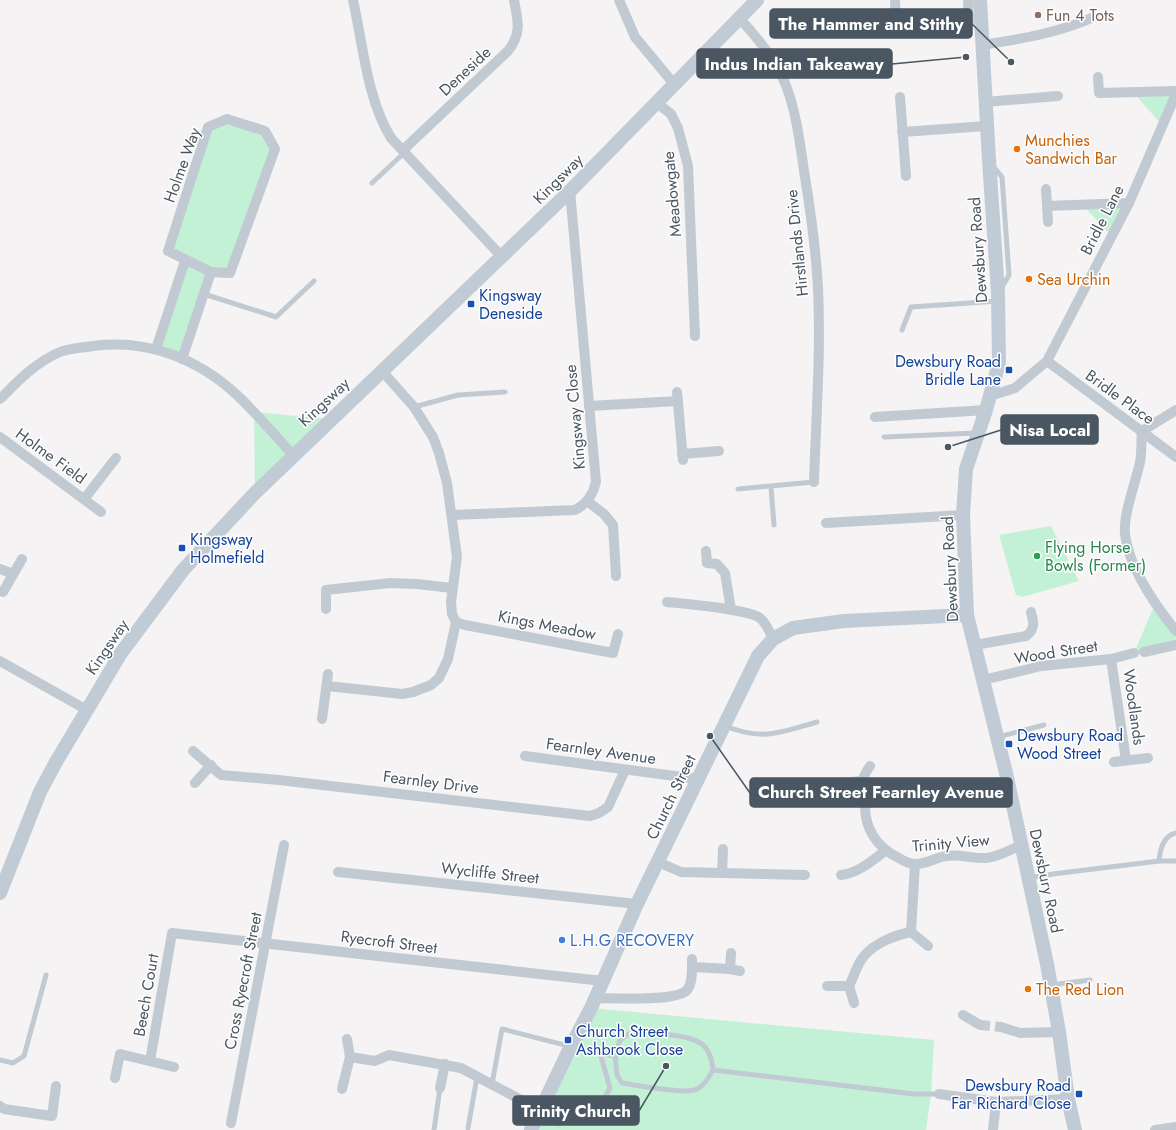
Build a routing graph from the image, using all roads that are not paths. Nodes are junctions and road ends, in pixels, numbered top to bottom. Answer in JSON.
{"nodes":[{"id":1,"x":353,"y":0,"type":"edge"},
{"id":2,"x":514,"y":0,"type":"edge"},
{"id":3,"x":619,"y":0,"type":"edge"},
{"id":4,"x":757,"y":0,"type":"edge"},
{"id":5,"x":895,"y":0,"type":"edge"},
{"id":6,"x":968,"y":0,"type":"edge"},
{"id":7,"x":980,"y":0,"type":"edge"},
{"id":8,"x":1094,"y":17,"type":"dead end"},
{"id":9,"x":740,"y":19,"type":"junction"},
{"id":10,"x":896,"y":20,"type":"junction"},
{"id":11,"x":910,"y":20,"type":"dead end"},
{"id":12,"x":969,"y":23,"type":"dead end"},
{"id":13,"x":840,"y":31,"type":"dead end"},
{"id":14,"x":982,"y":45,"type":"junction"},
{"id":15,"x":1098,"y":77,"type":"dead end"},
{"id":16,"x":674,"y":84,"type":"junction"},
{"id":17,"x":1176,"y":93,"type":"edge"},
{"id":18,"x":1058,"y":96,"type":"dead end"},
{"id":19,"x":900,"y":97,"type":"dead end"},
{"id":20,"x":985,"y":102,"type":"junction"},
{"id":21,"x":657,"y":103,"type":"junction"},
{"id":22,"x":987,"y":126,"type":"junction"},
{"id":23,"x":902,"y":132,"type":"junction"},
{"id":24,"x":404,"y":151,"type":"junction"},
{"id":25,"x":906,"y":176,"type":"dead end"},
{"id":26,"x":372,"y":183,"type":"dead end"},
{"id":27,"x":1046,"y":190,"type":"dead end"},
{"id":28,"x":570,"y":191,"type":"junction"},
{"id":29,"x":1128,"y":203,"type":"junction"},
{"id":30,"x":1047,"y":206,"type":"junction"},
{"id":31,"x":1048,"y":222,"type":"dead end"},
{"id":32,"x":502,"y":257,"type":"junction"},
{"id":33,"x":186,"y":261,"type":"junction"},
{"id":34,"x":211,"y":272,"type":"junction"},
{"id":35,"x":314,"y":281,"type":"dead end"},
{"id":36,"x":204,"y":294,"type":"junction"},
{"id":37,"x":999,"y":297,"type":"junction"},
{"id":38,"x":902,"y":330,"type":"dead end"},
{"id":39,"x":695,"y":336,"type":"dead end"},
{"id":40,"x":156,"y":348,"type":"junction"},
{"id":41,"x":182,"y":359,"type":"junction"},
{"id":42,"x":1047,"y":361,"type":"junction"},
{"id":43,"x":382,"y":371,"type":"junction"},
{"id":44,"x":505,"y":392,"type":"dead end"},
{"id":45,"x":990,"y":396,"type":"junction"},
{"id":46,"x":0,"y":398,"type":"edge"},
{"id":47,"x":589,"y":406,"type":"junction"},
{"id":48,"x":414,"y":407,"type":"junction"},
{"id":49,"x":986,"y":410,"type":"junction"},
{"id":50,"x":1176,"y":410,"type":"edge"},
{"id":51,"x":875,"y":417,"type":"dead end"},
{"id":52,"x":1142,"y":431,"type":"junction"},
{"id":53,"x":978,"y":433,"type":"junction"},
{"id":54,"x":0,"y":437,"type":"edge"},
{"id":55,"x":884,"y":437,"type":"dead end"},
{"id":56,"x":719,"y":452,"type":"dead end"},
{"id":57,"x":293,"y":455,"type":"junction"},
{"id":58,"x":1176,"y":457,"type":"edge"},
{"id":59,"x":116,"y":458,"type":"dead end"},
{"id":60,"x":814,"y":482,"type":"joint"},
{"id":61,"x":771,"y":487,"type":"junction"},
{"id":62,"x":738,"y":488,"type":"dead end"},
{"id":63,"x":85,"y":498,"type":"junction"},
{"id":64,"x":587,"y":502,"type":"junction"},
{"id":65,"x":101,"y":512,"type":"dead end"},
{"id":66,"x":452,"y":515,"type":"junction"},
{"id":67,"x":963,"y":515,"type":"junction"},
{"id":68,"x":826,"y":523,"type":"dead end"},
{"id":69,"x":774,"y":525,"type":"dead end"},
{"id":70,"x":706,"y":551,"type":"dead end"},
{"id":71,"x":22,"y":559,"type":"dead end"},
{"id":72,"x":0,"y":569,"type":"edge"},
{"id":73,"x":13,"y":574,"type":"junction"},
{"id":74,"x":616,"y":576,"type":"dead end"},
{"id":75,"x":452,"y":588,"type":"junction"},
{"id":76,"x":3,"y":592,"type":"dead end"},
{"id":77,"x":667,"y":602,"type":"dead end"},
{"id":78,"x":326,"y":609,"type":"dead end"},
{"id":79,"x":730,"y":610,"type":"junction"},
{"id":80,"x":1031,"y":612,"type":"dead end"},
{"id":81,"x":967,"y":616,"type":"junction"},
{"id":82,"x":456,"y":622,"type":"junction"},
{"id":83,"x":1176,"y":631,"type":"edge"},
{"id":84,"x":618,"y":634,"type":"dead end"},
{"id":85,"x":773,"y":639,"type":"junction"},
{"id":86,"x":974,"y":645,"type":"junction"},
{"id":87,"x":1176,"y":645,"type":"edge"},
{"id":88,"x":1111,"y":659,"type":"junction"},
{"id":89,"x":0,"y":660,"type":"edge"},
{"id":90,"x":328,"y":674,"type":"dead end"},
{"id":91,"x":983,"y":680,"type":"junction"},
{"id":92,"x":327,"y":686,"type":"junction"},
{"id":93,"x":87,"y":710,"type":"junction"},
{"id":94,"x":322,"y":719,"type":"dead end"},
{"id":95,"x":817,"y":722,"type":"dead end"},
{"id":96,"x":1044,"y":725,"type":"dead end"},
{"id":97,"x":724,"y":726,"type":"junction"},
{"id":98,"x":997,"y":737,"type":"junction"},
{"id":99,"x":193,"y":751,"type":"dead end"},
{"id":100,"x":525,"y":756,"type":"dead end"},
{"id":101,"x":1148,"y":758,"type":"dead end"},
{"id":102,"x":1126,"y":760,"type":"junction"},
{"id":103,"x":1114,"y":762,"type":"dead end"},
{"id":104,"x":211,"y":765,"type":"junction"},
{"id":105,"x":870,"y":766,"type":"dead end"},
{"id":106,"x":625,"y":770,"type":"junction"},
{"id":107,"x":697,"y":779,"type":"junction"},
{"id":108,"x":862,"y":781,"type":"junction"},
{"id":109,"x":195,"y":783,"type":"dead end"},
{"id":110,"x":820,"y":784,"type":"dead end"},
{"id":111,"x":1176,"y":833,"type":"edge"},
{"id":112,"x":284,"y":845,"type":"dead end"},
{"id":113,"x":1021,"y":845,"type":"junction"},
{"id":114,"x":723,"y":849,"type":"dead end"},
{"id":115,"x":885,"y":851,"type":"junction"},
{"id":116,"x":1159,"y":861,"type":"junction"},
{"id":117,"x":1176,"y":861,"type":"edge"},
{"id":118,"x":658,"y":862,"type":"junction"},
{"id":119,"x":915,"y":864,"type":"junction"},
{"id":120,"x":338,"y":872,"type":"dead end"},
{"id":121,"x":722,"y":873,"type":"junction"},
{"id":122,"x":805,"y":875,"type":"dead end"},
{"id":123,"x":841,"y":875,"type":"dead end"},
{"id":124,"x":1028,"y":879,"type":"junction"},
{"id":125,"x":0,"y":893,"type":"edge"},
{"id":126,"x":637,"y":904,"type":"junction"},
{"id":127,"x":911,"y":932,"type":"junction"},
{"id":128,"x":172,"y":933,"type":"joint"},
{"id":129,"x":265,"y":942,"type":"junction"},
{"id":130,"x":928,"y":946,"type":"dead end"},
{"id":131,"x":731,"y":953,"type":"dead end"},
{"id":132,"x":46,"y":975,"type":"dead end"},
{"id":133,"x":1090,"y":980,"type":"dead end"},
{"id":134,"x":603,"y":981,"type":"junction"},
{"id":135,"x":1050,"y":985,"type":"junction"},
{"id":136,"x":827,"y":986,"type":"dead end"},
{"id":137,"x":849,"y":986,"type":"junction"},
{"id":138,"x":595,"y":998,"type":"junction"},
{"id":139,"x":854,"y":1003,"type":"dead end"},
{"id":140,"x":963,"y":1015,"type":"dead end"},
{"id":141,"x":980,"y":1025,"type":"tunnel mouth"},
{"id":142,"x":1001,"y":1027,"type":"tunnel mouth"},
{"id":143,"x":1059,"y":1032,"type":"junction"},
{"id":144,"x":347,"y":1039,"type":"dead end"},
{"id":145,"x":570,"y":1048,"type":"junction"},
{"id":146,"x":600,"y":1054,"type":"junction"},
{"id":147,"x":615,"y":1056,"type":"junction"},
{"id":148,"x":350,"y":1057,"type":"junction"},
{"id":149,"x":0,"y":1060,"type":"edge"},
{"id":150,"x":150,"y":1061,"type":"junction"},
{"id":151,"x":445,"y":1064,"type":"junction"},
{"id":152,"x":174,"y":1066,"type":"dead end"},
{"id":153,"x":713,"y":1070,"type":"junction"},
{"id":154,"x":477,"y":1077,"type":"junction"},
{"id":155,"x":115,"y":1078,"type":"dead end"},
{"id":156,"x":492,"y":1084,"type":"junction"},
{"id":157,"x":56,"y":1086,"type":"dead end"},
{"id":158,"x":440,"y":1088,"type":"joint"},
{"id":159,"x":342,"y":1089,"type":"dead end"},
{"id":160,"x":939,"y":1094,"type":"joint"},
{"id":161,"x":1068,"y":1099,"type":"junction"},
{"id":162,"x":996,"y":1102,"type":"junction"},
{"id":163,"x":0,"y":1106,"type":"edge"},
{"id":164,"x":536,"y":1119,"type":"edge"},
{"id":165,"x":231,"y":1123,"type":"dead end"},
{"id":166,"x":1176,"y":1127,"type":"edge"},
{"id":167,"x":468,"y":1128,"type":"dead end"},
{"id":168,"x":434,"y":1130,"type":"edge"},
{"id":169,"x":992,"y":1130,"type":"edge"},
{"id":170,"x":1075,"y":1130,"type":"edge"},
{"id":171,"x":1155,"y":1130,"type":"edge"}],
"edges":[{"from":1,"to":24,"type":"street"},
{"from":2,"to":24,"type":"street","name":"Deneside"},
{"from":3,"to":16,"type":"street"},
{"from":4,"to":9,"type":"street","name":"Kingsway"},
{"from":5,"to":10,"type":"street"},
{"from":6,"to":12,"type":"street"},
{"from":7,"to":14,"type":"street","name":"Dewsbury Road"},
{"from":8,"to":14,"type":"street"},
{"from":9,"to":16,"type":"street","name":"Kingsway"},
{"from":9,"to":60,"type":"street","name":"Hirstlands Drive"},
{"from":10,"to":11,"type":"street"},
{"from":10,"to":13,"type":"lane"},
{"from":14,"to":20,"type":"street","name":"Dewsbury Road"},
{"from":15,"to":17,"type":"street"},
{"from":16,"to":21,"type":"street","name":"Kingsway"},
{"from":17,"to":29,"type":"street","name":"Bridle Lane"},
{"from":18,"to":20,"type":"street"},
{"from":19,"to":23,"type":"street"},
{"from":20,"to":22,"type":"street","name":"Dewsbury Road"},
{"from":21,"to":28,"type":"street","name":"Kingsway"},
{"from":21,"to":39,"type":"street","name":"Meadowgate"},
{"from":22,"to":23,"type":"street"},
{"from":22,"to":37,"type":"street","name":"Dewsbury Road"},
{"from":23,"to":25,"type":"street"},
{"from":24,"to":26,"type":"lane"},
{"from":24,"to":32,"type":"street"},
{"from":27,"to":30,"type":"street"},
{"from":28,"to":32,"type":"street","name":"Kingsway"},
{"from":28,"to":47,"type":"street","name":"Kingsway Close"},
{"from":29,"to":30,"type":"street"},
{"from":29,"to":42,"type":"street","name":"Bridle Lane"},
{"from":30,"to":31,"type":"street"},
{"from":32,"to":43,"type":"street","name":"Kingsway"},
{"from":33,"to":34,"type":"street","name":"Holme Way"},
{"from":33,"to":34,"type":"street","name":"Holme Way"},
{"from":33,"to":40,"type":"street"},
{"from":34,"to":36,"type":"street"},
{"from":35,"to":36,"type":"lane"},
{"from":36,"to":41,"type":"street"},
{"from":37,"to":38,"type":"lane"},
{"from":37,"to":45,"type":"street","name":"Dewsbury Road"},
{"from":40,"to":41,"type":"street"},
{"from":40,"to":46,"type":"street"},
{"from":41,"to":57,"type":"street"},
{"from":42,"to":45,"type":"street","name":"Bridle Lane"},
{"from":42,"to":52,"type":"street","name":"Bridle Place"},
{"from":43,"to":48,"type":"street"},
{"from":43,"to":57,"type":"street","name":"Kingsway"},
{"from":44,"to":48,"type":"lane"},
{"from":45,"to":49,"type":"street","name":"Dewsbury Road"},
{"from":47,"to":56,"type":"street"},
{"from":47,"to":64,"type":"street","name":"Kingsway Close"},
{"from":48,"to":66,"type":"street"},
{"from":49,"to":51,"type":"street"},
{"from":49,"to":53,"type":"street","name":"Dewsbury Road"},
{"from":50,"to":52,"type":"street"},
{"from":52,"to":58,"type":"street","name":"Bridle Place"},
{"from":52,"to":83,"type":"street"},
{"from":53,"to":55,"type":"lane"},
{"from":53,"to":67,"type":"street","name":"Dewsbury Road"},
{"from":54,"to":63,"type":"street","name":"Holme Field"},
{"from":57,"to":93,"type":"street","name":"Kingsway"},
{"from":59,"to":63,"type":"street","name":"Holme Field"},
{"from":60,"to":61,"type":"lane"},
{"from":61,"to":62,"type":"lane"},
{"from":61,"to":69,"type":"lane"},
{"from":63,"to":65,"type":"street","name":"Holme Field"},
{"from":64,"to":66,"type":"street"},
{"from":64,"to":74,"type":"street"},
{"from":66,"to":75,"type":"street"},
{"from":67,"to":68,"type":"street"},
{"from":67,"to":81,"type":"street","name":"Dewsbury Road"},
{"from":70,"to":79,"type":"street"},
{"from":71,"to":73,"type":"street"},
{"from":72,"to":73,"type":"street"},
{"from":73,"to":76,"type":"street"},
{"from":75,"to":78,"type":"street"},
{"from":75,"to":82,"type":"street"},
{"from":77,"to":79,"type":"street"},
{"from":79,"to":85,"type":"street"},
{"from":80,"to":86,"type":"street"},
{"from":81,"to":85,"type":"street","name":"Church Street"},
{"from":81,"to":86,"type":"street","name":"Dewsbury Road"},
{"from":82,"to":84,"type":"street","name":"Kings Meadow"},
{"from":82,"to":92,"type":"street"},
{"from":85,"to":97,"type":"street","name":"Church Street"},
{"from":86,"to":91,"type":"street","name":"Dewsbury Road"},
{"from":87,"to":88,"type":"street","name":"Wood Street"},
{"from":88,"to":91,"type":"street","name":"Wood Street"},
{"from":88,"to":102,"type":"street","name":"Woodlands"},
{"from":89,"to":93,"type":"street"},
{"from":90,"to":92,"type":"street"},
{"from":91,"to":98,"type":"street","name":"Dewsbury Road"},
{"from":92,"to":94,"type":"street"},
{"from":93,"to":125,"type":"street","name":"Kingsway"},
{"from":95,"to":97,"type":"lane"},
{"from":96,"to":98,"type":"lane"},
{"from":97,"to":107,"type":"street","name":"Church Street"},
{"from":98,"to":113,"type":"street","name":"Dewsbury Road"},
{"from":99,"to":104,"type":"street","name":"Fearnley Drive"},
{"from":100,"to":106,"type":"street","name":"Fearnley Avenue"},
{"from":101,"to":102,"type":"street","name":"Woodlands"},
{"from":102,"to":103,"type":"street","name":"Woodlands"},
{"from":104,"to":106,"type":"street","name":"Fearnley Drive"},
{"from":104,"to":109,"type":"street"},
{"from":105,"to":108,"type":"street"},
{"from":106,"to":107,"type":"street","name":"Fearnley Avenue"},
{"from":107,"to":118,"type":"street","name":"Church Street"},
{"from":108,"to":110,"type":"street"},
{"from":108,"to":115,"type":"street","name":"Trinity View"},
{"from":111,"to":116,"type":"lane"},
{"from":112,"to":129,"type":"street","name":"Cross Ryecroft Street"},
{"from":113,"to":119,"type":"street","name":"Trinity View"},
{"from":113,"to":124,"type":"street","name":"Dewsbury Road"},
{"from":114,"to":121,"type":"street"},
{"from":115,"to":119,"type":"street","name":"Trinity View"},
{"from":115,"to":123,"type":"street"},
{"from":116,"to":117,"type":"lane"},
{"from":116,"to":124,"type":"lane"},
{"from":118,"to":121,"type":"street"},
{"from":118,"to":126,"type":"street","name":"Church Street"},
{"from":119,"to":127,"type":"street"},
{"from":120,"to":126,"type":"street","name":"Wycliffe Street"},
{"from":121,"to":122,"type":"street"},
{"from":124,"to":135,"type":"street","name":"Dewsbury Road"},
{"from":126,"to":134,"type":"street","name":"Church Street"},
{"from":127,"to":130,"type":"street"},
{"from":127,"to":137,"type":"street"},
{"from":128,"to":129,"type":"street","name":"Ryecroft Street"},
{"from":128,"to":150,"type":"street","name":"Beech Court"},
{"from":129,"to":134,"type":"street","name":"Ryecroft Street"},
{"from":129,"to":165,"type":"street","name":"Cross Ryecroft Street"},
{"from":131,"to":138,"type":"street"},
{"from":132,"to":149,"type":"lane"},
{"from":133,"to":135,"type":"lane"},
{"from":134,"to":138,"type":"street","name":"Church Street"},
{"from":135,"to":143,"type":"street","name":"Dewsbury Road"},
{"from":136,"to":137,"type":"street"},
{"from":137,"to":139,"type":"street"},
{"from":138,"to":145,"type":"street","name":"Church Street"},
{"from":140,"to":141,"type":"street"},
{"from":142,"to":143,"type":"street"},
{"from":143,"to":161,"type":"street","name":"Dewsbury Road"},
{"from":144,"to":148,"type":"street"},
{"from":145,"to":146,"type":"lane"},
{"from":145,"to":156,"type":"lane"},
{"from":145,"to":164,"type":"street","name":"Church Street"},
{"from":146,"to":147,"type":"lane"},
{"from":146,"to":164,"type":"lane"},
{"from":147,"to":153,"type":"lane"},
{"from":147,"to":153,"type":"lane"},
{"from":148,"to":151,"type":"street"},
{"from":148,"to":159,"type":"street"},
{"from":150,"to":152,"type":"street","name":"Beech Court"},
{"from":150,"to":155,"type":"street","name":"Beech Court"},
{"from":151,"to":154,"type":"street"},
{"from":151,"to":158,"type":"street"},
{"from":153,"to":160,"type":"lane"},
{"from":154,"to":156,"type":"street"},
{"from":154,"to":167,"type":"lane"},
{"from":156,"to":164,"type":"street"},
{"from":157,"to":163,"type":"street"},
{"from":158,"to":168,"type":"lane"},
{"from":160,"to":162,"type":"street"},
{"from":161,"to":162,"type":"street"},
{"from":161,"to":170,"type":"street","name":"Dewsbury Road"},
{"from":162,"to":169,"type":"street"},
{"from":166,"to":171,"type":"street"}]}
